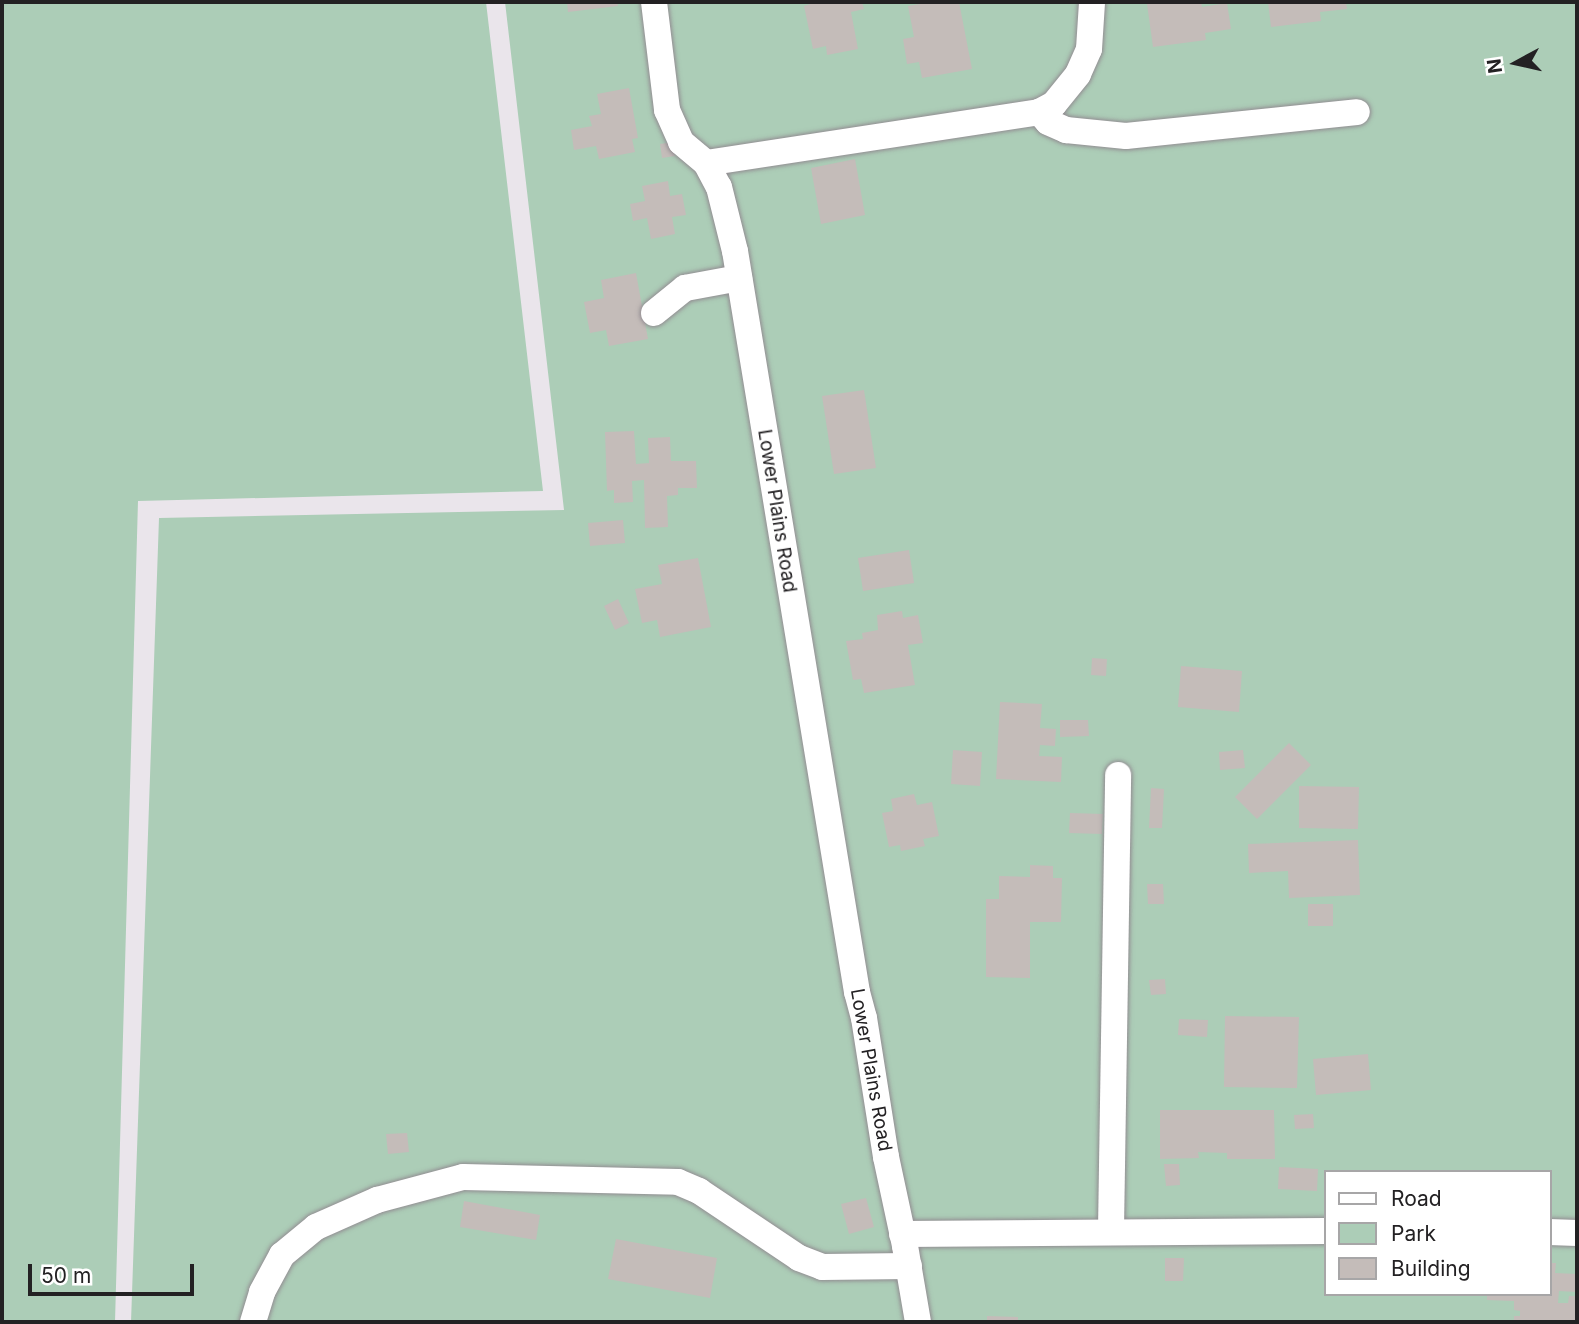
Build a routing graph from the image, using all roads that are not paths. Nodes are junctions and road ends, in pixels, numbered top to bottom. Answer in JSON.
{"nodes":[{"id":1,"x":654,"y":2,"type":"edge"},
{"id":2,"x":1092,"y":2,"type":"edge"},
{"id":3,"x":1039,"y":112,"type":"junction"},
{"id":4,"x":1357,"y":112,"type":"dead end"},
{"id":5,"x":706,"y":163,"type":"junction"},
{"id":6,"x":739,"y":278,"type":"junction"},
{"id":7,"x":654,"y":313,"type":"dead end"},
{"id":8,"x":1118,"y":775,"type":"dead end"},
{"id":9,"x":1111,"y":1230,"type":"junction"},
{"id":10,"x":1324,"y":1231,"type":"edge"},
{"id":11,"x":1551,"y":1232,"type":"edge"},
{"id":12,"x":1577,"y":1233,"type":"edge"},
{"id":13,"x":902,"y":1234,"type":"junction"},
{"id":14,"x":909,"y":1266,"type":"junction"},
{"id":15,"x":253,"y":1322,"type":"edge"},
{"id":16,"x":918,"y":1322,"type":"edge"}],
"edges":[{"from":1,"to":5,"type":"street"},
{"from":2,"to":3,"type":"street"},
{"from":3,"to":4,"type":"street"},
{"from":3,"to":5,"type":"street"},
{"from":5,"to":6,"type":"street","name":"Lower Plains Road"},
{"from":6,"to":7,"type":"street"},
{"from":6,"to":13,"type":"street","name":"Lower Plains Road"},
{"from":8,"to":9,"type":"street"},
{"from":9,"to":10,"type":"street"},
{"from":9,"to":13,"type":"street"},
{"from":11,"to":12,"type":"street"},
{"from":13,"to":14,"type":"street","name":"Lower Plains Road"},
{"from":14,"to":15,"type":"street"},
{"from":14,"to":16,"type":"street","name":"Lower Plains Road"}]}
